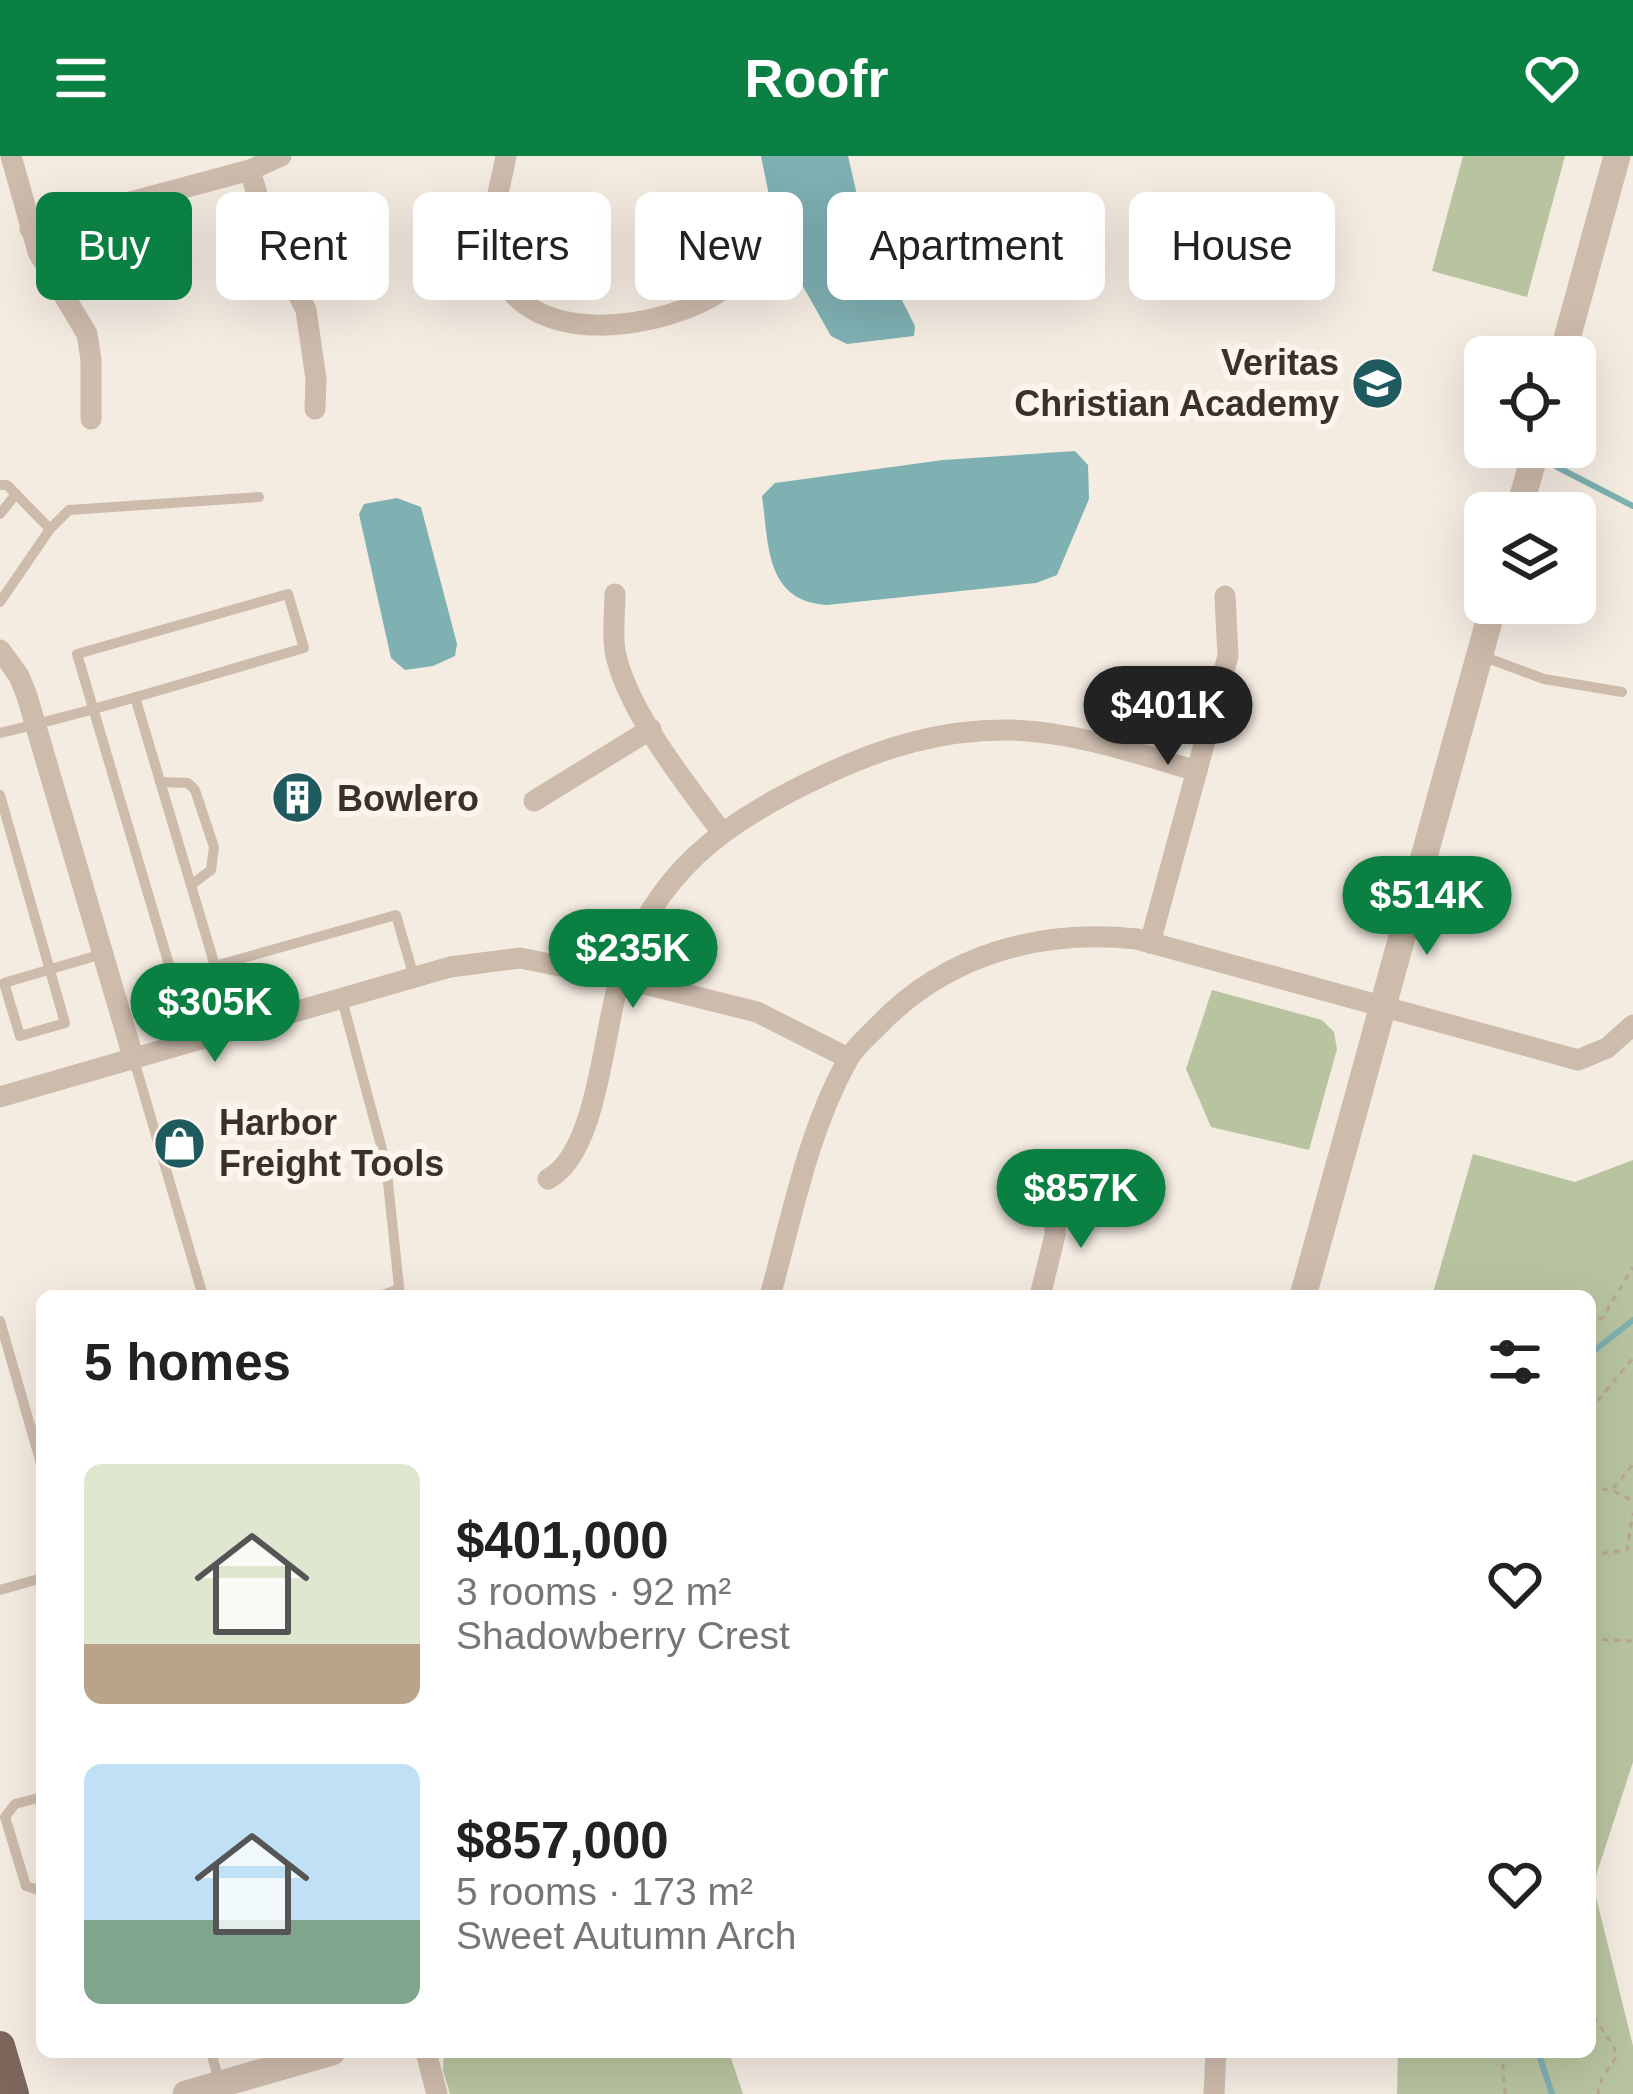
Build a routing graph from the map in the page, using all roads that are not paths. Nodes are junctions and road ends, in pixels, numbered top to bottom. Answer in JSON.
{"nodes":[{"id":1,"x":11,"y":156,"type":"edge"},
{"id":2,"x":281,"y":156,"type":"edge"},
{"id":3,"x":506,"y":156,"type":"edge"},
{"id":4,"x":250,"y":170,"type":"junction"},
{"id":5,"x":1621,"y":172,"type":"edge"},
{"id":6,"x":30,"y":229,"type":"junction"},
{"id":7,"x":705,"y":300,"type":"edge"},
{"id":8,"x":1569,"y":336,"type":"edge"},
{"id":9,"x":315,"y":410,"type":"dead end"},
{"id":10,"x":91,"y":419,"type":"dead end"},
{"id":11,"x":0,"y":485,"type":"edge"},
{"id":12,"x":16,"y":494,"type":"junction"},
{"id":13,"x":259,"y":497,"type":"dead end"},
{"id":14,"x":0,"y":514,"type":"edge"},
{"id":15,"x":50,"y":529,"type":"junction"},
{"id":16,"x":615,"y":594,"type":"dead end"},
{"id":17,"x":1225,"y":596,"type":"dead end"},
{"id":18,"x":0,"y":602,"type":"edge"},
{"id":19,"x":1487,"y":624,"type":"edge"},
{"id":20,"x":0,"y":650,"type":"edge"},
{"id":21,"x":1479,"y":654,"type":"junction"},
{"id":22,"x":1622,"y":692,"type":"dead end"},
{"id":23,"x":135,"y":697,"type":"junction"},
{"id":24,"x":93,"y":708,"type":"junction"},
{"id":25,"x":35,"y":725,"type":"junction"},
{"id":26,"x":651,"y":729,"type":"junction"},
{"id":27,"x":0,"y":733,"type":"edge"},
{"id":28,"x":1197,"y":771,"type":"junction"},
{"id":29,"x":160,"y":782,"type":"junction"},
{"id":30,"x":0,"y":795,"type":"edge"},
{"id":31,"x":535,"y":801,"type":"dead end"},
{"id":32,"x":722,"y":831,"type":"junction"},
{"id":33,"x":191,"y":885,"type":"junction"},
{"id":34,"x":1150,"y":943,"type":"junction"},
{"id":35,"x":103,"y":954,"type":"junction"},
{"id":36,"x":214,"y":966,"type":"junction"},
{"id":37,"x":49,"y":969,"type":"junction"},
{"id":38,"x":179,"y":976,"type":"junction"},
{"id":39,"x":414,"y":978,"type":"junction"},
{"id":40,"x":620,"y":978,"type":"junction"},
{"id":41,"x":342,"y":998,"type":"junction"},
{"id":42,"x":1381,"y":1009,"type":"junction"},
{"id":43,"x":1633,"y":1025,"type":"edge"},
{"id":44,"x":198,"y":1041,"type":"junction"},
{"id":45,"x":848,"y":1058,"type":"junction"},
{"id":46,"x":134,"y":1060,"type":"junction"},
{"id":47,"x":0,"y":1097,"type":"edge"},
{"id":48,"x":548,"y":1179,"type":"dead end"},
{"id":49,"x":1055,"y":1196,"type":"dead end"},
{"id":50,"x":201,"y":1290,"type":"edge"},
{"id":51,"x":399,"y":1290,"type":"edge"},
{"id":52,"x":772,"y":1290,"type":"edge"},
{"id":53,"x":1041,"y":1290,"type":"edge"},
{"id":54,"x":1305,"y":1290,"type":"edge"},
{"id":55,"x":0,"y":1321,"type":"edge"},
{"id":56,"x":36,"y":1446,"type":"edge"},
{"id":57,"x":36,"y":1580,"type":"edge"},
{"id":58,"x":0,"y":1590,"type":"edge"},
{"id":59,"x":36,"y":1799,"type":"edge"},
{"id":60,"x":36,"y":1889,"type":"edge"},
{"id":61,"x":0,"y":2045,"type":"edge"},
{"id":62,"x":213,"y":2058,"type":"edge"},
{"id":63,"x":311,"y":2058,"type":"edge"},
{"id":64,"x":427,"y":2058,"type":"edge"},
{"id":65,"x":1216,"y":2058,"type":"edge"},
{"id":66,"x":220,"y":2084,"type":"junction"},
{"id":67,"x":14,"y":2094,"type":"edge"},
{"id":68,"x":186,"y":2094,"type":"edge"},
{"id":69,"x":437,"y":2094,"type":"edge"},
{"id":70,"x":1214,"y":2094,"type":"edge"}],
"edges":[{"from":1,"to":6,"type":"street"},
{"from":2,"to":4,"type":"street"},
{"from":3,"to":7,"type":"street"},
{"from":4,"to":6,"type":"street"},
{"from":4,"to":9,"type":"street"},
{"from":5,"to":8,"type":"street"},
{"from":6,"to":10,"type":"street"},
{"from":11,"to":12,"type":"lane"},
{"from":12,"to":14,"type":"lane"},
{"from":12,"to":15,"type":"lane"},
{"from":13,"to":15,"type":"lane"},
{"from":15,"to":18,"type":"lane"},
{"from":16,"to":26,"type":"street"},
{"from":17,"to":28,"type":"street"},
{"from":19,"to":21,"type":"street"},
{"from":20,"to":25,"type":"street"},
{"from":21,"to":22,"type":"lane"},
{"from":21,"to":42,"type":"street"},
{"from":23,"to":24,"type":"lane"},
{"from":23,"to":24,"type":"lane"},
{"from":23,"to":29,"type":"lane"},
{"from":24,"to":25,"type":"lane"},
{"from":24,"to":38,"type":"lane"},
{"from":25,"to":27,"type":"lane"},
{"from":25,"to":35,"type":"street"},
{"from":26,"to":31,"type":"street"},
{"from":26,"to":32,"type":"street"},
{"from":28,"to":32,"type":"street"},
{"from":28,"to":34,"type":"street"},
{"from":29,"to":33,"type":"lane"},
{"from":29,"to":33,"type":"lane"},
{"from":30,"to":37,"type":"lane"},
{"from":32,"to":40,"type":"street"},
{"from":33,"to":36,"type":"lane"},
{"from":34,"to":42,"type":"street"},
{"from":34,"to":45,"type":"street"},
{"from":35,"to":37,"type":"lane"},
{"from":35,"to":46,"type":"street"},
{"from":36,"to":38,"type":"lane"},
{"from":36,"to":39,"type":"lane"},
{"from":37,"to":37,"type":"lane"},
{"from":38,"to":44,"type":"lane"},
{"from":39,"to":40,"type":"street"},
{"from":39,"to":41,"type":"street"},
{"from":40,"to":45,"type":"street"},
{"from":40,"to":48,"type":"street"},
{"from":41,"to":44,"type":"street"},
{"from":41,"to":51,"type":"lane"},
{"from":42,"to":43,"type":"street"},
{"from":42,"to":54,"type":"street"},
{"from":44,"to":46,"type":"street"},
{"from":45,"to":52,"type":"street"},
{"from":46,"to":47,"type":"street"},
{"from":46,"to":50,"type":"lane"},
{"from":49,"to":53,"type":"street"},
{"from":55,"to":56,"type":"lane"},
{"from":57,"to":58,"type":"lane"},
{"from":59,"to":60,"type":"lane"},
{"from":61,"to":67,"type":"main road"},
{"from":62,"to":66,"type":"lane"},
{"from":63,"to":66,"type":"street"},
{"from":64,"to":69,"type":"street"},
{"from":65,"to":70,"type":"street"},
{"from":66,"to":68,"type":"street"}]}
